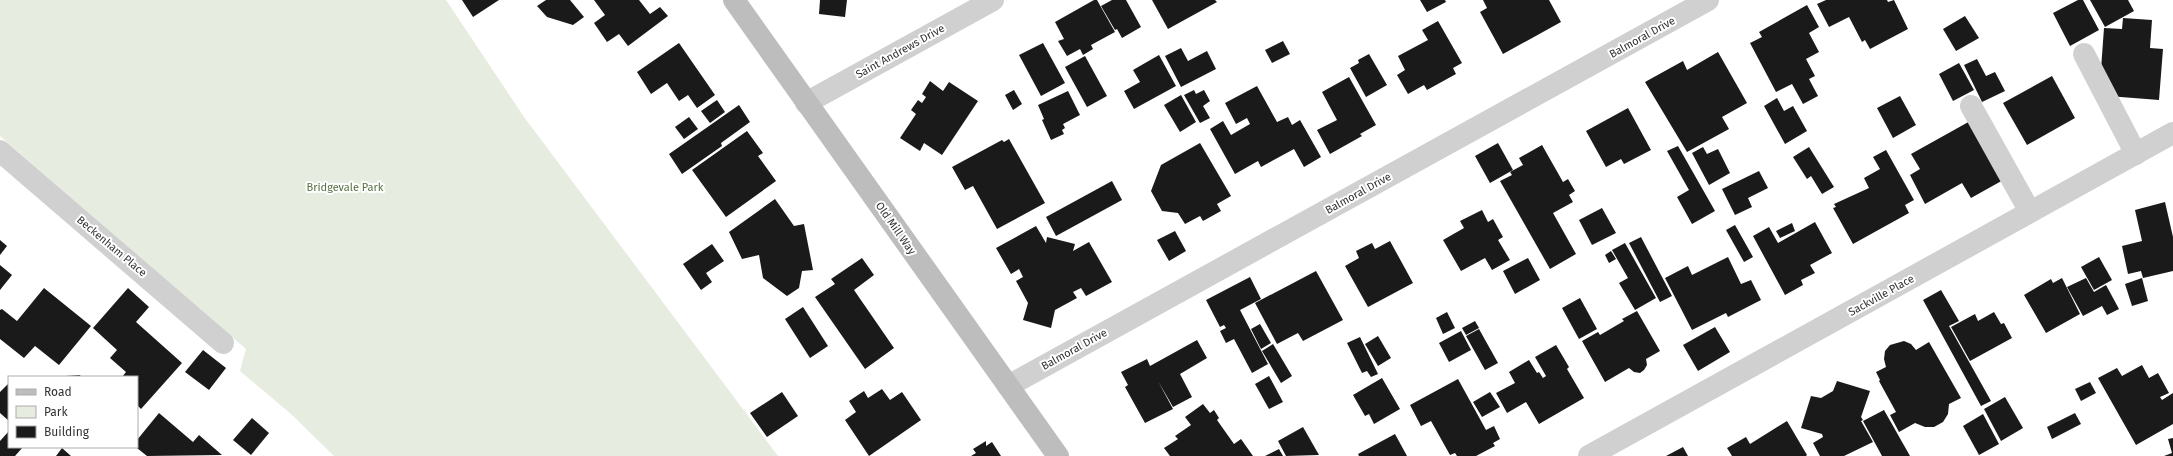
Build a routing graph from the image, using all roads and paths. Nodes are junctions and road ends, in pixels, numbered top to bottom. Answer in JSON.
{"nodes":[{"id":1,"x":734,"y":0,"type":"edge"},
{"id":2,"x":993,"y":0,"type":"edge"},
{"id":3,"x":1708,"y":0,"type":"edge"},
{"id":4,"x":2084,"y":54,"type":"dead end"},
{"id":5,"x":806,"y":103,"type":"junction"},
{"id":6,"x":1971,"y":106,"type":"dead end"},
{"id":7,"x":2173,"y":134,"type":"edge"},
{"id":8,"x":0,"y":151,"type":"edge"},
{"id":9,"x":2136,"y":154,"type":"junction"},
{"id":10,"x":2030,"y":212,"type":"junction"},
{"id":11,"x":223,"y":343,"type":"dead end"},
{"id":12,"x":1008,"y":386,"type":"junction"},
{"id":13,"x":1058,"y":456,"type":"edge"},
{"id":14,"x":1589,"y":456,"type":"edge"}],
"edges":[{"from":1,"to":5,"type":"street","name":"Old Mill Way"},
{"from":2,"to":5,"type":"street","name":"Saint Andrews Drive"},
{"from":3,"to":12,"type":"street","name":"Balmoral Drive"},
{"from":4,"to":9,"type":"street"},
{"from":5,"to":12,"type":"street","name":"Old Mill Way"},
{"from":6,"to":10,"type":"street"},
{"from":7,"to":9,"type":"street","name":"Sackville Place"},
{"from":8,"to":11,"type":"street","name":"Beckenham Place"},
{"from":9,"to":10,"type":"street","name":"Sackville Place"},
{"from":10,"to":14,"type":"street","name":"Sackville Place"},
{"from":12,"to":13,"type":"street","name":"Old Mill Way"}]}
